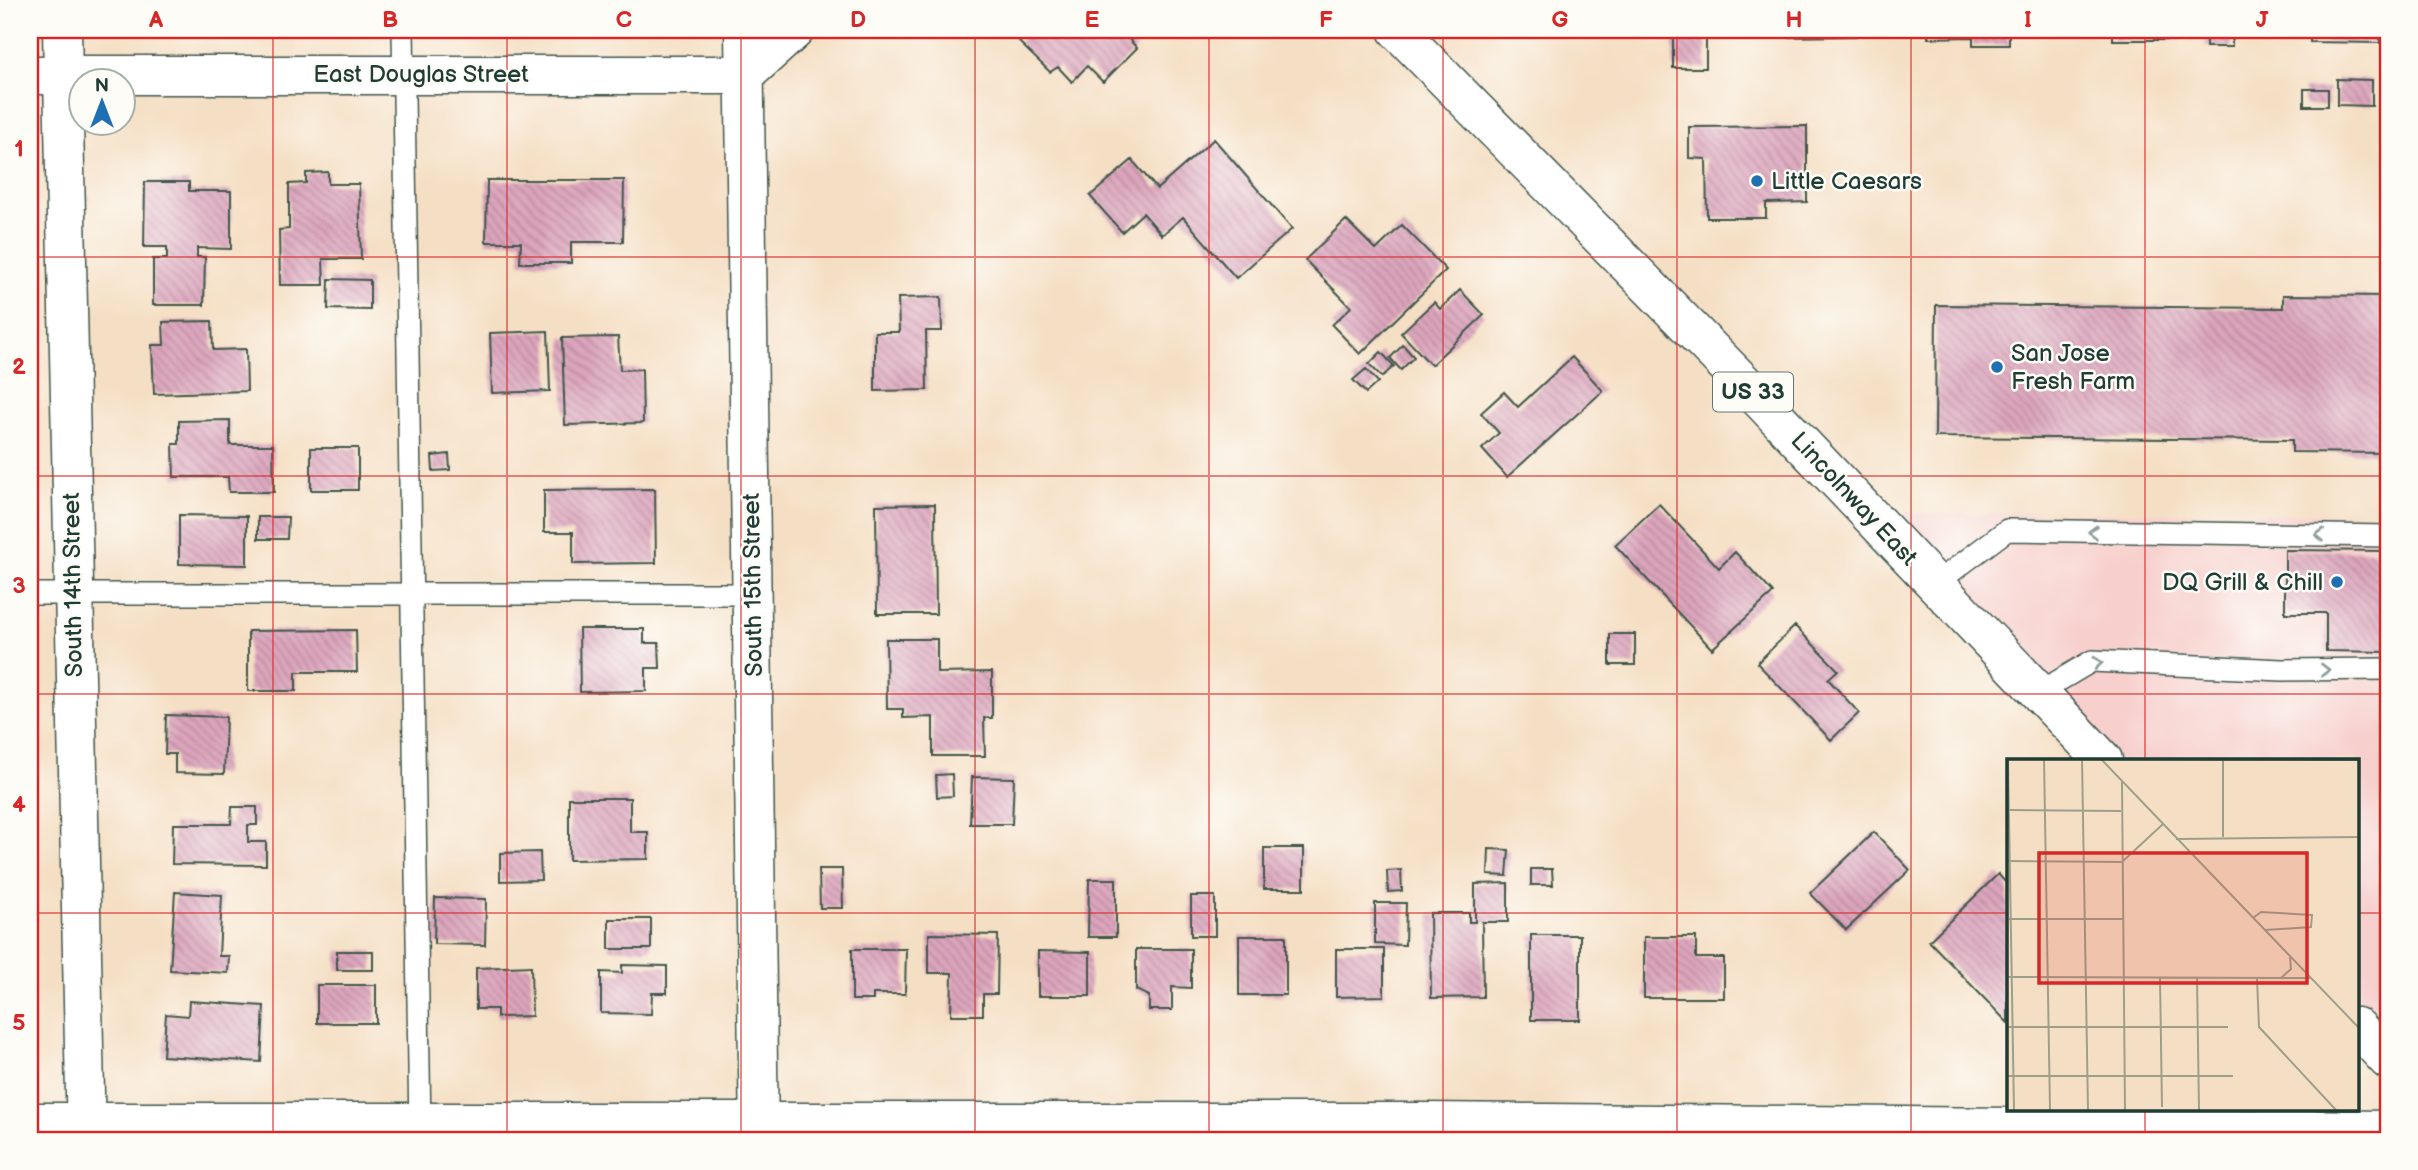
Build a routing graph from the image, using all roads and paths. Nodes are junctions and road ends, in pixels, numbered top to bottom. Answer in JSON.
{"nodes":[{"id":1,"x":62,"y":30,"type":"edge"},
{"id":2,"x":403,"y":30,"type":"edge"},
{"id":3,"x":744,"y":30,"type":"edge"},
{"id":4,"x":794,"y":30,"type":"edge"},
{"id":5,"x":1397,"y":30,"type":"edge"},
{"id":6,"x":404,"y":74,"type":"junction"},
{"id":7,"x":46,"y":75,"type":"edge"},
{"id":8,"x":745,"y":75,"type":"junction"},
{"id":9,"x":2388,"y":536,"type":"edge"},
{"id":10,"x":1935,"y":584,"type":"junction"},
{"id":11,"x":30,"y":594,"type":"edge"},
{"id":12,"x":73,"y":594,"type":"junction"},
{"id":13,"x":412,"y":594,"type":"junction"},
{"id":14,"x":754,"y":594,"type":"junction"},
{"id":15,"x":2388,"y":669,"type":"edge"},
{"id":16,"x":2038,"y":693,"type":"junction"},
{"id":17,"x":2101,"y":759,"type":"edge"},
{"id":18,"x":2358,"y":1028,"type":"edge"},
{"id":19,"x":2388,"y":1060,"type":"edge"},
{"id":20,"x":2220,"y":1110,"type":"edge"},
{"id":21,"x":30,"y":1122,"type":"edge"},
{"id":22,"x":2184,"y":1129,"type":"junction"},
{"id":23,"x":2388,"y":1130,"type":"edge"},
{"id":24,"x":86,"y":1131,"type":"edge"},
{"id":25,"x":420,"y":1131,"type":"edge"},
{"id":26,"x":759,"y":1131,"type":"edge"},
{"id":27,"x":1095,"y":1131,"type":"edge"},
{"id":28,"x":1425,"y":1131,"type":"edge"},
{"id":29,"x":1972,"y":1133,"type":"edge"}],
"edges":[{"from":1,"to":7,"type":"main road","name":"South 14th Street"},
{"from":2,"to":6,"type":"lane"},
{"from":3,"to":8,"type":"main road","name":"South 15th Street"},
{"from":4,"to":8,"type":"main road"},
{"from":5,"to":10,"type":"main road","name":"Lincolnway East","number":"US 33"},
{"from":6,"to":7,"type":"main road","name":"East Douglas Street"},
{"from":6,"to":8,"type":"main road","name":"East Douglas Street"},
{"from":6,"to":13,"type":"lane"},
{"from":7,"to":12,"type":"main road","name":"South 14th Street"},
{"from":8,"to":14,"type":"main road","name":"South 15th Street"},
{"from":9,"to":10,"type":"lane","one_way":true},
{"from":10,"to":16,"type":"main road","name":"Lincolnway East","number":"US 33"},
{"from":11,"to":12,"type":"lane"},
{"from":12,"to":13,"type":"lane"},
{"from":12,"to":24,"type":"main road","name":"South 14th Street"},
{"from":13,"to":14,"type":"lane"},
{"from":13,"to":25,"type":"lane"},
{"from":14,"to":26,"type":"main road","name":"South 15th Street"},
{"from":16,"to":15,"type":"lane","one_way":true},
{"from":16,"to":17,"type":"main road","name":"Lincolnway East","number":"US 33"},
{"from":18,"to":19,"type":"main road"},
{"from":20,"to":22,"type":"main road"},
{"from":21,"to":24,"type":"main road"},
{"from":22,"to":23,"type":"main road"},
{"from":22,"to":29,"type":"main road"},
{"from":24,"to":25,"type":"main road"},
{"from":25,"to":26,"type":"main road"},
{"from":26,"to":27,"type":"main road"},
{"from":27,"to":28,"type":"main road"},
{"from":28,"to":29,"type":"main road"}]}
